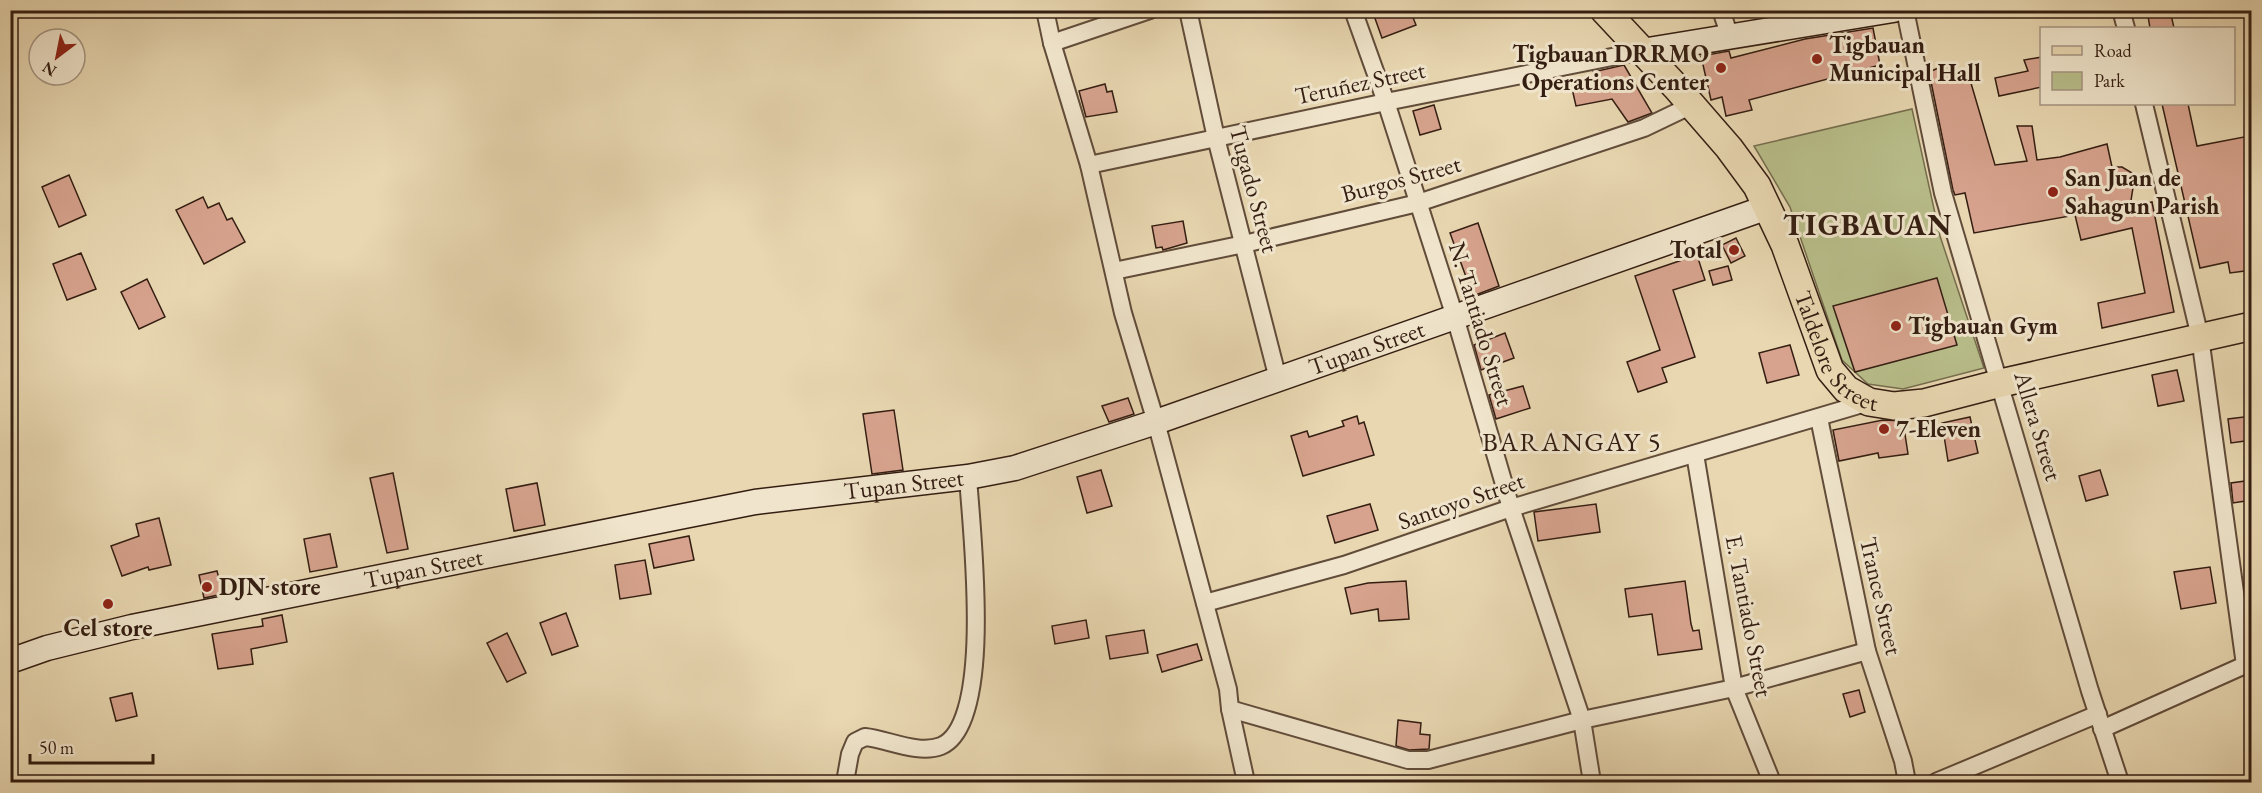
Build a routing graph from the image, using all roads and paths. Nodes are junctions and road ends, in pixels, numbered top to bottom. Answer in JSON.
{"nodes":[{"id":1,"x":1045,"y":10,"type":"edge"},
{"id":2,"x":1150,"y":10,"type":"edge"},
{"id":3,"x":1188,"y":10,"type":"edge"},
{"id":4,"x":1353,"y":10,"type":"edge"},
{"id":5,"x":1604,"y":10,"type":"edge"},
{"id":6,"x":1721,"y":10,"type":"edge"},
{"id":7,"x":1893,"y":10,"type":"edge"},
{"id":8,"x":1905,"y":10,"type":"edge"},
{"id":9,"x":2121,"y":10,"type":"edge"},
{"id":10,"x":2126,"y":27,"type":"edge"},
{"id":11,"x":1730,"y":37,"type":"junction"},
{"id":12,"x":1052,"y":43,"type":"junction"},
{"id":13,"x":1642,"y":51,"type":"junction"},
{"id":14,"x":1386,"y":102,"type":"junction"},
{"id":15,"x":1692,"y":105,"type":"junction"},
{"id":16,"x":2144,"y":105,"type":"edge"},
{"id":17,"x":1216,"y":138,"type":"junction"},
{"id":18,"x":1089,"y":165,"type":"junction"},
{"id":19,"x":1418,"y":203,"type":"junction"},
{"id":20,"x":1768,"y":207,"type":"junction"},
{"id":21,"x":1244,"y":244,"type":"junction"},
{"id":22,"x":1114,"y":271,"type":"junction"},
{"id":23,"x":1455,"y":317,"type":"junction"},
{"id":24,"x":2252,"y":326,"type":"edge"},
{"id":25,"x":2200,"y":337,"type":"junction"},
{"id":26,"x":1278,"y":379,"type":"junction"},
{"id":27,"x":2001,"y":383,"type":"junction"},
{"id":28,"x":1869,"y":402,"type":"junction"},
{"id":29,"x":1819,"y":418,"type":"junction"},
{"id":30,"x":1156,"y":422,"type":"junction"},
{"id":31,"x":1695,"y":454,"type":"junction"},
{"id":32,"x":968,"y":477,"type":"junction"},
{"id":33,"x":1511,"y":508,"type":"junction"},
{"id":34,"x":1205,"y":603,"type":"junction"},
{"id":35,"x":1867,"y":651,"type":"junction"},
{"id":36,"x":10,"y":661,"type":"edge"},
{"id":37,"x":1734,"y":688,"type":"junction"},
{"id":38,"x":1230,"y":709,"type":"junction"},
{"id":39,"x":1582,"y":720,"type":"junction"},
{"id":40,"x":2100,"y":722,"type":"junction"},
{"id":41,"x":845,"y":783,"type":"edge"},
{"id":42,"x":1246,"y":783,"type":"edge"},
{"id":43,"x":1592,"y":783,"type":"edge"},
{"id":44,"x":1772,"y":783,"type":"edge"},
{"id":45,"x":1907,"y":783,"type":"edge"},
{"id":46,"x":1936,"y":783,"type":"edge"},
{"id":47,"x":2120,"y":783,"type":"edge"}],
"edges":[{"from":1,"to":12,"type":"street"},
{"from":2,"to":12,"type":"street"},
{"from":3,"to":17,"type":"street","name":"Tugado Street"},
{"from":4,"to":14,"type":"street","name":"N. Tantiado Street"},
{"from":5,"to":13,"type":"main road","name":"Taldelore Street"},
{"from":6,"to":11,"type":"street"},
{"from":7,"to":11,"type":"main road"},
{"from":8,"to":27,"type":"street","name":"Allera Street"},
{"from":9,"to":10,"type":"street"},
{"from":11,"to":13,"type":"main road"},
{"from":12,"to":18,"type":"street"},
{"from":13,"to":14,"type":"street","name":"Teruñez Street"},
{"from":13,"to":15,"type":"main road","name":"Taldelore Street"},
{"from":14,"to":17,"type":"street","name":"Teruñez Street"},
{"from":14,"to":19,"type":"street","name":"N. Tantiado Street"},
{"from":15,"to":19,"type":"street","name":"Burgos Street"},
{"from":15,"to":20,"type":"main road","name":"Taldelore Street"},
{"from":16,"to":25,"type":"street"},
{"from":17,"to":18,"type":"street","name":"Teruñez Street"},
{"from":17,"to":21,"type":"street","name":"Tugado Street"},
{"from":18,"to":22,"type":"street"},
{"from":19,"to":21,"type":"street","name":"Burgos Street"},
{"from":19,"to":23,"type":"street","name":"N. Tantiado Street"},
{"from":20,"to":23,"type":"main road","name":"Tupan Street"},
{"from":20,"to":28,"type":"main road","name":"Taldelore Street"},
{"from":21,"to":22,"type":"street","name":"Burgos Street"},
{"from":21,"to":26,"type":"street","name":"Tugado Street"},
{"from":22,"to":30,"type":"street"},
{"from":23,"to":26,"type":"main road","name":"Tupan Street"},
{"from":23,"to":33,"type":"street","name":"N. Tantiado Street"},
{"from":24,"to":25,"type":"main road","name":"Taldelore Street"},
{"from":25,"to":27,"type":"main road","name":"Taldelore Street"},
{"from":25,"to":40,"type":"street"},
{"from":26,"to":30,"type":"main road","name":"Tupan Street"},
{"from":27,"to":28,"type":"main road","name":"Taldelore Street"},
{"from":27,"to":40,"type":"street","name":"Allera Street"},
{"from":28,"to":29,"type":"street","name":"Santoyo Street"},
{"from":29,"to":31,"type":"street","name":"Santoyo Street"},
{"from":29,"to":35,"type":"street","name":"Trance Street"},
{"from":30,"to":32,"type":"main road","name":"Tupan Street"},
{"from":30,"to":34,"type":"street"},
{"from":31,"to":33,"type":"street","name":"Santoyo Street"},
{"from":31,"to":37,"type":"street","name":"E. Tantiado Street"},
{"from":32,"to":36,"type":"main road","name":"Tupan Street"},
{"from":32,"to":41,"type":"street"},
{"from":33,"to":34,"type":"street","name":"Santoyo Street"},
{"from":33,"to":39,"type":"street","name":"N. Tantiado Street"},
{"from":34,"to":38,"type":"street"},
{"from":35,"to":37,"type":"street"},
{"from":35,"to":45,"type":"street","name":"Trance Street"},
{"from":37,"to":39,"type":"street"},
{"from":37,"to":44,"type":"street","name":"E. Tantiado Street"},
{"from":38,"to":39,"type":"street"},
{"from":38,"to":42,"type":"street"},
{"from":39,"to":43,"type":"street","name":"N. Tantiado Street"},
{"from":40,"to":46,"type":"street"},
{"from":40,"to":47,"type":"street","name":"Allera Street"}]}
